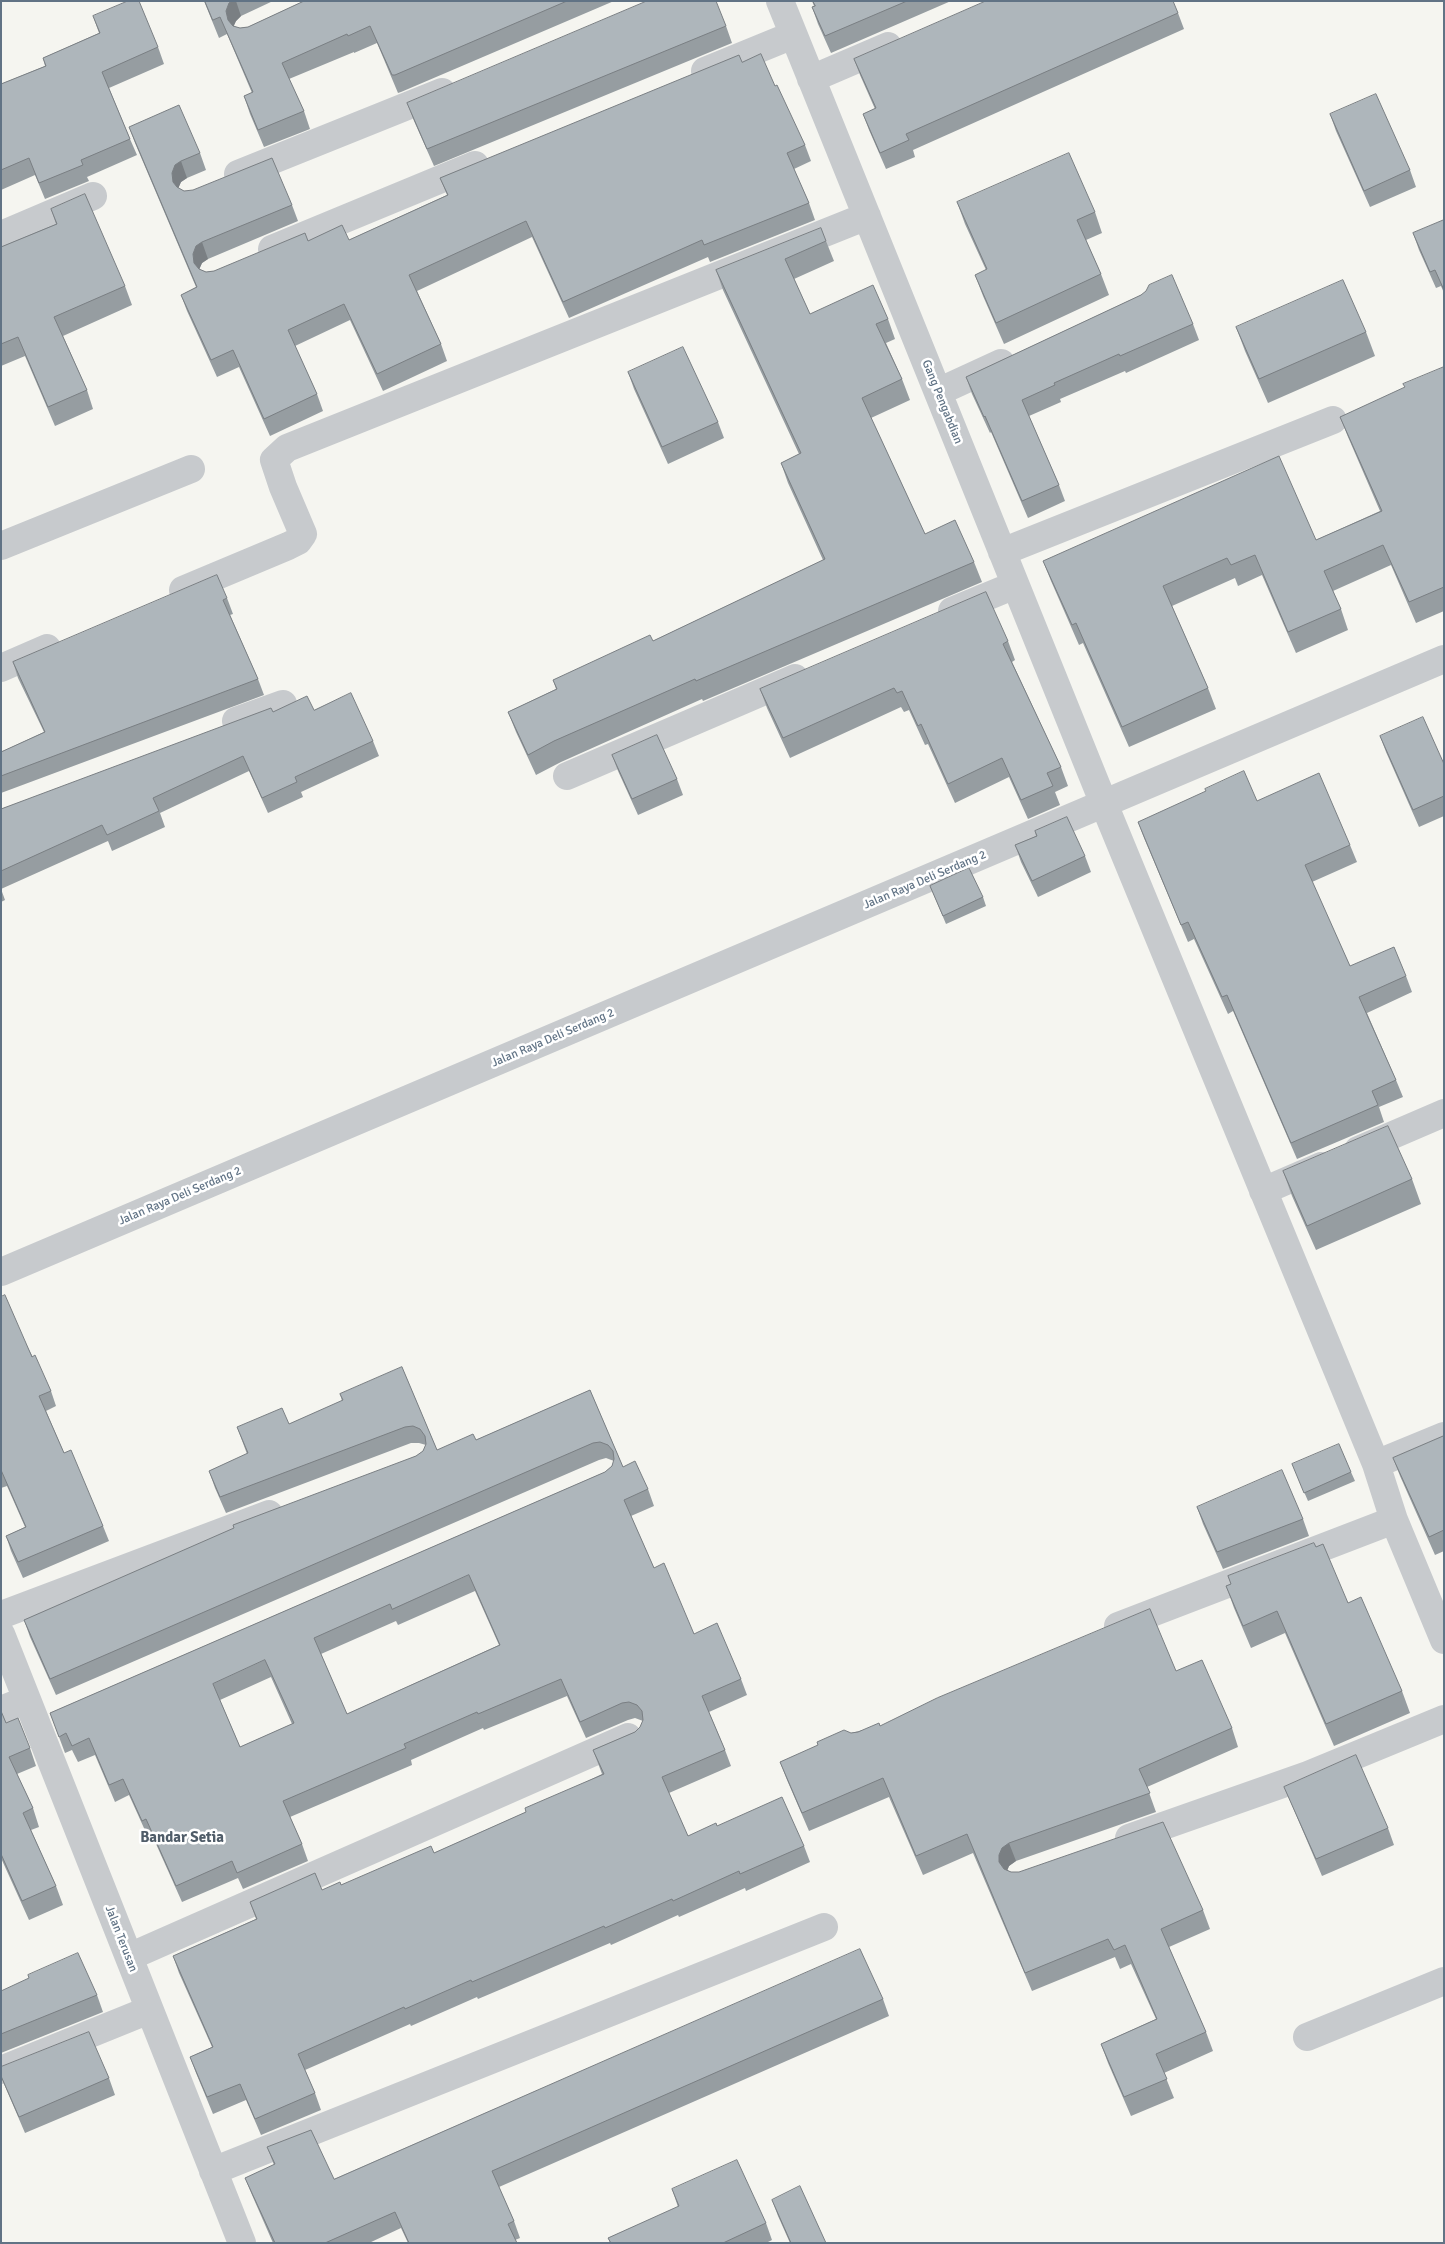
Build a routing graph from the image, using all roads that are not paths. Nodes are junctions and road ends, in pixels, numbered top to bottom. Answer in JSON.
{"nodes":[{"id":1,"x":780,"y":1,"type":"edge"},
{"id":2,"x":793,"y":35,"type":"junction"},
{"id":3,"x":910,"y":36,"type":"edge"},
{"id":4,"x":811,"y":79,"type":"junction"},
{"id":5,"x":684,"y":80,"type":"edge"},
{"id":6,"x":466,"y":82,"type":"edge"},
{"id":7,"x":501,"y":155,"type":"edge"},
{"id":8,"x":211,"y":185,"type":"edge"},
{"id":9,"x":93,"y":196,"type":"dead end"},
{"id":10,"x":867,"y":216,"type":"junction"},
{"id":11,"x":1,"y":235,"type":"edge"},
{"id":12,"x":250,"y":258,"type":"edge"},
{"id":13,"x":1026,"y":352,"type":"edge"},
{"id":14,"x":938,"y":392,"type":"junction"},
{"id":15,"x":1334,"y":420,"type":"dead end"},
{"id":16,"x":191,"y":469,"type":"dead end"},
{"id":17,"x":1,"y":546,"type":"edge"},
{"id":18,"x":1002,"y":552,"type":"junction"},
{"id":19,"x":1016,"y":584,"type":"junction"},
{"id":20,"x":160,"y":600,"type":"edge"},
{"id":21,"x":933,"y":620,"type":"edge"},
{"id":22,"x":68,"y":639,"type":"edge"},
{"id":23,"x":1444,"y":659,"type":"edge"},
{"id":24,"x":1,"y":668,"type":"edge"},
{"id":25,"x":814,"y":670,"type":"edge"},
{"id":26,"x":283,"y":704,"type":"dead end"},
{"id":27,"x":210,"y":731,"type":"edge"},
{"id":28,"x":567,"y":776,"type":"dead end"},
{"id":29,"x":1104,"y":804,"type":"junction"},
{"id":30,"x":1444,"y":1113,"type":"edge"},
{"id":31,"x":1263,"y":1191,"type":"junction"},
{"id":32,"x":1,"y":1272,"type":"edge"},
{"id":33,"x":1444,"y":1436,"type":"edge"},
{"id":34,"x":1376,"y":1464,"type":"junction"},
{"id":35,"x":288,"y":1507,"type":"edge"},
{"id":36,"x":1394,"y":1520,"type":"junction"},
{"id":37,"x":1,"y":1615,"type":"edge"},
{"id":38,"x":1442,"y":1630,"type":"edge"},
{"id":39,"x":1,"y":1634,"type":"edge"},
{"id":40,"x":1092,"y":1638,"type":"edge"},
{"id":41,"x":63,"y":1710,"type":"edge"},
{"id":42,"x":21,"y":1711,"type":"edge"},
{"id":43,"x":1444,"y":1719,"type":"edge"},
{"id":44,"x":634,"y":1734,"type":"edge"},
{"id":45,"x":1104,"y":1847,"type":"edge"},
{"id":46,"x":824,"y":1927,"type":"dead end"},
{"id":47,"x":129,"y":1957,"type":"junction"},
{"id":48,"x":1444,"y":1981,"type":"edge"},
{"id":49,"x":149,"y":2010,"type":"junction"},
{"id":50,"x":1307,"y":2037,"type":"dead end"},
{"id":51,"x":1,"y":2070,"type":"edge"},
{"id":52,"x":213,"y":2171,"type":"junction"},
{"id":53,"x":242,"y":2243,"type":"edge"}],
"edges":[{"from":1,"to":2,"type":"street","name":"Gang Pengabdian"},
{"from":2,"to":4,"type":"street","name":"Gang Pengabdian"},
{"from":2,"to":5,"type":"street"},
{"from":3,"to":4,"type":"street"},
{"from":4,"to":10,"type":"street","name":"Gang Pengabdian"},
{"from":6,"to":8,"type":"street"},
{"from":7,"to":12,"type":"street"},
{"from":9,"to":11,"type":"street"},
{"from":10,"to":14,"type":"street","name":"Gang Pengabdian"},
{"from":10,"to":20,"type":"street"},
{"from":13,"to":14,"type":"street"},
{"from":14,"to":18,"type":"street","name":"Gang Pengabdian"},
{"from":15,"to":18,"type":"street"},
{"from":16,"to":17,"type":"street"},
{"from":18,"to":19,"type":"street","name":"Gang Pengabdian"},
{"from":19,"to":21,"type":"street"},
{"from":19,"to":29,"type":"street","name":"Gang Pengabdian"},
{"from":22,"to":24,"type":"street"},
{"from":23,"to":29,"type":"street","name":"Jalan Raya Deli Serdang 2"},
{"from":25,"to":28,"type":"street"},
{"from":26,"to":27,"type":"street"},
{"from":29,"to":31,"type":"street","name":"Gang Pengabdian"},
{"from":29,"to":32,"type":"street","name":"Jalan Raya Deli Serdang 2"},
{"from":30,"to":31,"type":"street"},
{"from":31,"to":34,"type":"street","name":"Gang Pengabdian"},
{"from":33,"to":34,"type":"street"},
{"from":34,"to":36,"type":"street","name":"Gang Pengabdian"},
{"from":35,"to":37,"type":"street"},
{"from":36,"to":38,"type":"street","name":"Gang Pengabdian"},
{"from":36,"to":40,"type":"street"},
{"from":39,"to":42,"type":"street","name":"Jalan Terusan"},
{"from":41,"to":42,"type":"street"},
{"from":42,"to":47,"type":"street","name":"Jalan Terusan"},
{"from":43,"to":45,"type":"street"},
{"from":44,"to":47,"type":"street"},
{"from":46,"to":52,"type":"street"},
{"from":47,"to":49,"type":"street","name":"Jalan Terusan"},
{"from":48,"to":50,"type":"street"},
{"from":49,"to":51,"type":"street"},
{"from":49,"to":52,"type":"street","name":"Jalan Terusan"},
{"from":52,"to":53,"type":"street","name":"Jalan Terusan"}]}
